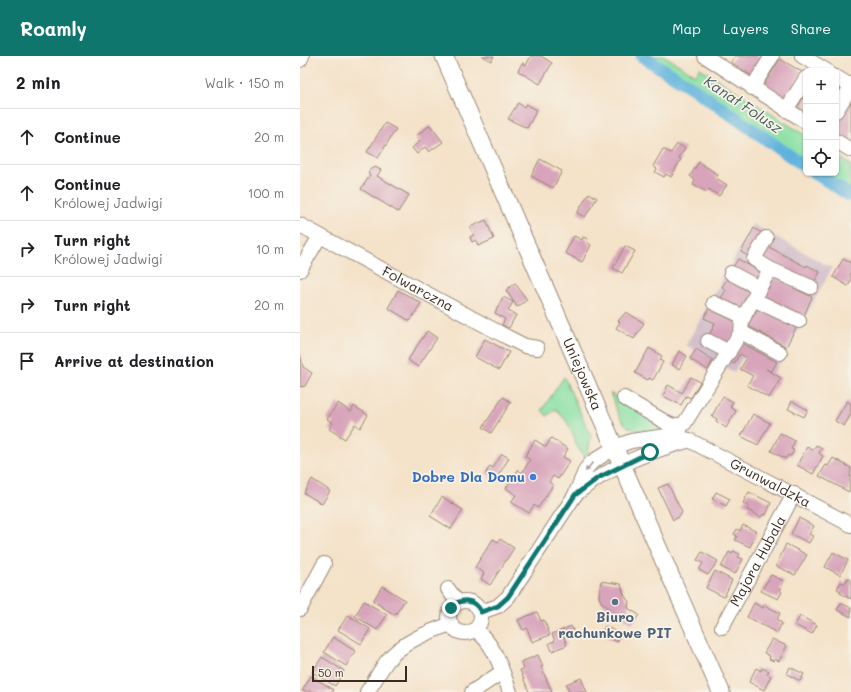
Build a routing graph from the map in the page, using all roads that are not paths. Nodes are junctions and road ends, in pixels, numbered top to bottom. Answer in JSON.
{"nodes":[{"id":1,"x":302,"y":56,"type":"edge"},
{"id":2,"x":444,"y":56,"type":"edge"},
{"id":3,"x":704,"y":56,"type":"edge"},
{"id":4,"x":772,"y":56,"type":"edge"},
{"id":5,"x":802,"y":56,"type":"edge"},
{"id":6,"x":300,"y":60,"type":"edge"},
{"id":7,"x":722,"y":61,"type":"edge"},
{"id":8,"x":822,"y":68,"type":"edge"},
{"id":9,"x":839,"y":79,"type":"edge"},
{"id":10,"x":803,"y":83,"type":"edge"},
{"id":11,"x":752,"y":88,"type":"junction"},
{"id":12,"x":849,"y":89,"type":"edge"},
{"id":13,"x":839,"y":106,"type":"edge"},
{"id":14,"x":786,"y":110,"type":"junction"},
{"id":15,"x":803,"y":120,"type":"edge"},
{"id":16,"x":839,"y":143,"type":"edge"},
{"id":17,"x":851,"y":150,"type":"edge"},
{"id":18,"x":300,"y":225,"type":"edge"},
{"id":19,"x":320,"y":236,"type":"junction"},
{"id":20,"x":766,"y":238,"type":"dead end"},
{"id":21,"x":770,"y":269,"type":"junction"},
{"id":22,"x":300,"y":270,"type":"edge"},
{"id":23,"x":731,"y":273,"type":"dead end"},
{"id":24,"x":811,"y":287,"type":"dead end"},
{"id":25,"x":756,"y":294,"type":"junction"},
{"id":26,"x":714,"y":303,"type":"dead end"},
{"id":27,"x":744,"y":317,"type":"junction"},
{"id":28,"x":799,"y":321,"type":"dead end"},
{"id":29,"x":741,"y":332,"type":"junction"},
{"id":30,"x":708,"y":341,"type":"dead end"},
{"id":31,"x":537,"y":348,"type":"dead end"},
{"id":32,"x":729,"y":352,"type":"junction"},
{"id":33,"x":780,"y":353,"type":"dead end"},
{"id":34,"x":624,"y":398,"type":"dead end"},
{"id":35,"x":672,"y":426,"type":"junction"},
{"id":36,"x":689,"y":440,"type":"junction"},
{"id":37,"x":615,"y":447,"type":"junction"},
{"id":38,"x":623,"y":465,"type":"junction"},
{"id":39,"x":794,"y":494,"type":"junction"},
{"id":40,"x":575,"y":495,"type":"junction"},
{"id":41,"x":851,"y":525,"type":"edge"},
{"id":42,"x":324,"y":564,"type":"dead end"},
{"id":43,"x":448,"y":589,"type":"dead end"},
{"id":44,"x":458,"y":602,"type":"junction"},
{"id":45,"x":300,"y":608,"type":"edge"},
{"id":46,"x":481,"y":612,"type":"junction"},
{"id":47,"x":451,"y":624,"type":"junction"},
{"id":48,"x":722,"y":627,"type":"dead end"},
{"id":49,"x":475,"y":630,"type":"junction"},
{"id":50,"x":502,"y":672,"type":"junction"},
{"id":51,"x":367,"y":692,"type":"edge"},
{"id":52,"x":472,"y":692,"type":"edge"},
{"id":53,"x":510,"y":692,"type":"edge"},
{"id":54,"x":721,"y":692,"type":"edge"}],
"edges":[{"from":1,"to":6,"type":"street"},
{"from":2,"to":37,"type":"main road","name":"Uniejowska"},
{"from":3,"to":7,"type":"street"},
{"from":4,"to":11,"type":"street"},
{"from":5,"to":8,"type":"street"},
{"from":7,"to":11,"type":"street"},
{"from":9,"to":12,"type":"street"},
{"from":10,"to":14,"type":"street"},
{"from":11,"to":14,"type":"street"},
{"from":12,"to":13,"type":"street"},
{"from":14,"to":15,"type":"street"},
{"from":16,"to":17,"type":"street"},
{"from":18,"to":19,"type":"street","name":"Folwarczna"},
{"from":19,"to":22,"type":"street"},
{"from":19,"to":31,"type":"street","name":"Folwarczna"},
{"from":20,"to":21,"type":"street"},
{"from":21,"to":24,"type":"street"},
{"from":21,"to":25,"type":"street"},
{"from":23,"to":25,"type":"street"},
{"from":25,"to":27,"type":"street"},
{"from":25,"to":28,"type":"street"},
{"from":26,"to":27,"type":"street"},
{"from":27,"to":29,"type":"street"},
{"from":29,"to":32,"type":"street"},
{"from":29,"to":33,"type":"street"},
{"from":30,"to":32,"type":"street"},
{"from":32,"to":35,"type":"street"},
{"from":34,"to":35,"type":"street","name":"Grunwaldzka"},
{"from":35,"to":36,"type":"street","name":"Grunwaldzka"},
{"from":36,"to":37,"type":"street","name":"Grunwaldzka"},
{"from":36,"to":38,"type":"street"},
{"from":36,"to":39,"type":"street","name":"Grunwaldzka"},
{"from":37,"to":38,"type":"main road","name":"Uniejowska"},
{"from":37,"to":40,"type":"street","name":"Grunwaldzka","one_way":true},
{"from":38,"to":40,"type":"street"},
{"from":38,"to":54,"type":"main road","name":"Uniejowska"},
{"from":39,"to":41,"type":"street","name":"Grunwaldzka"},
{"from":39,"to":48,"type":"street","name":"Majora Hubala"},
{"from":40,"to":46,"type":"street"},
{"from":42,"to":45,"type":"street"},
{"from":43,"to":44,"type":"street"},
{"from":44,"to":46,"type":"street"},
{"from":44,"to":47,"type":"street"},
{"from":46,"to":49,"type":"street"},
{"from":47,"to":49,"type":"street"},
{"from":47,"to":51,"type":"street"},
{"from":49,"to":50,"type":"street"},
{"from":50,"to":52,"type":"street"},
{"from":50,"to":53,"type":"street"}]}
